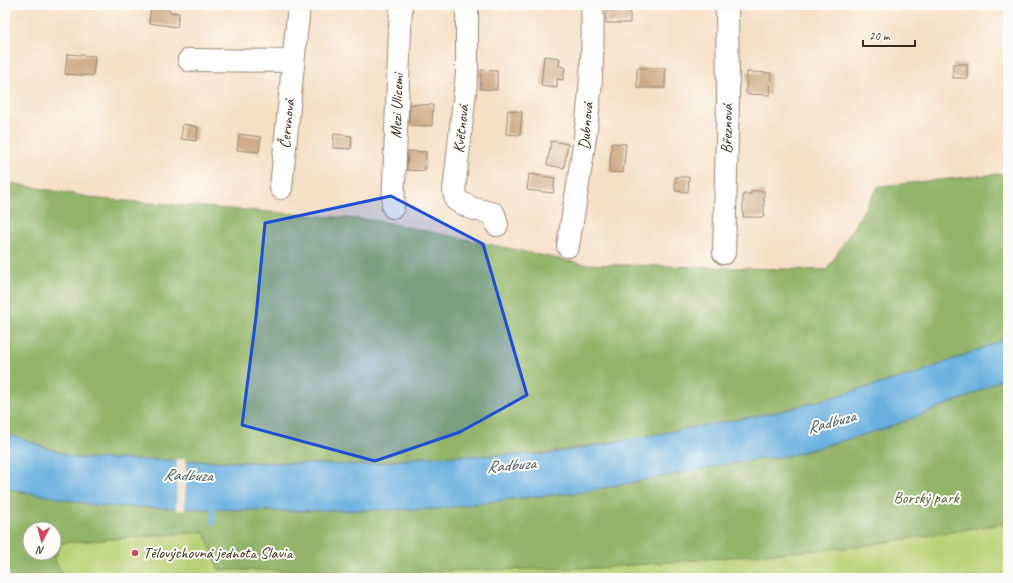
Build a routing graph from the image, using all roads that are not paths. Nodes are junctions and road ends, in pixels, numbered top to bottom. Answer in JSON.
{"nodes":[{"id":1,"x":299,"y":5,"type":"edge"},
{"id":2,"x":401,"y":5,"type":"edge"},
{"id":3,"x":467,"y":5,"type":"edge"},
{"id":4,"x":592,"y":5,"type":"edge"},
{"id":5,"x":727,"y":5,"type":"edge"},
{"id":6,"x":189,"y":60,"type":"dead end"},
{"id":7,"x":293,"y":61,"type":"junction"},
{"id":8,"x":281,"y":188,"type":"dead end"},
{"id":9,"x":393,"y":207,"type":"dead end"},
{"id":10,"x":497,"y":225,"type":"dead end"},
{"id":11,"x":568,"y":246,"type":"dead end"},
{"id":12,"x":724,"y":253,"type":"dead end"}],
"edges":[{"from":1,"to":7,"type":"street","name":"Červnová"},
{"from":2,"to":9,"type":"street","name":"Mezi Ulicemi"},
{"from":3,"to":10,"type":"street","name":"Květnová"},
{"from":4,"to":11,"type":"street","name":"Dubnová"},
{"from":5,"to":12,"type":"street","name":"Březnová"},
{"from":6,"to":7,"type":"street"},
{"from":7,"to":8,"type":"street","name":"Červnová"}]}
